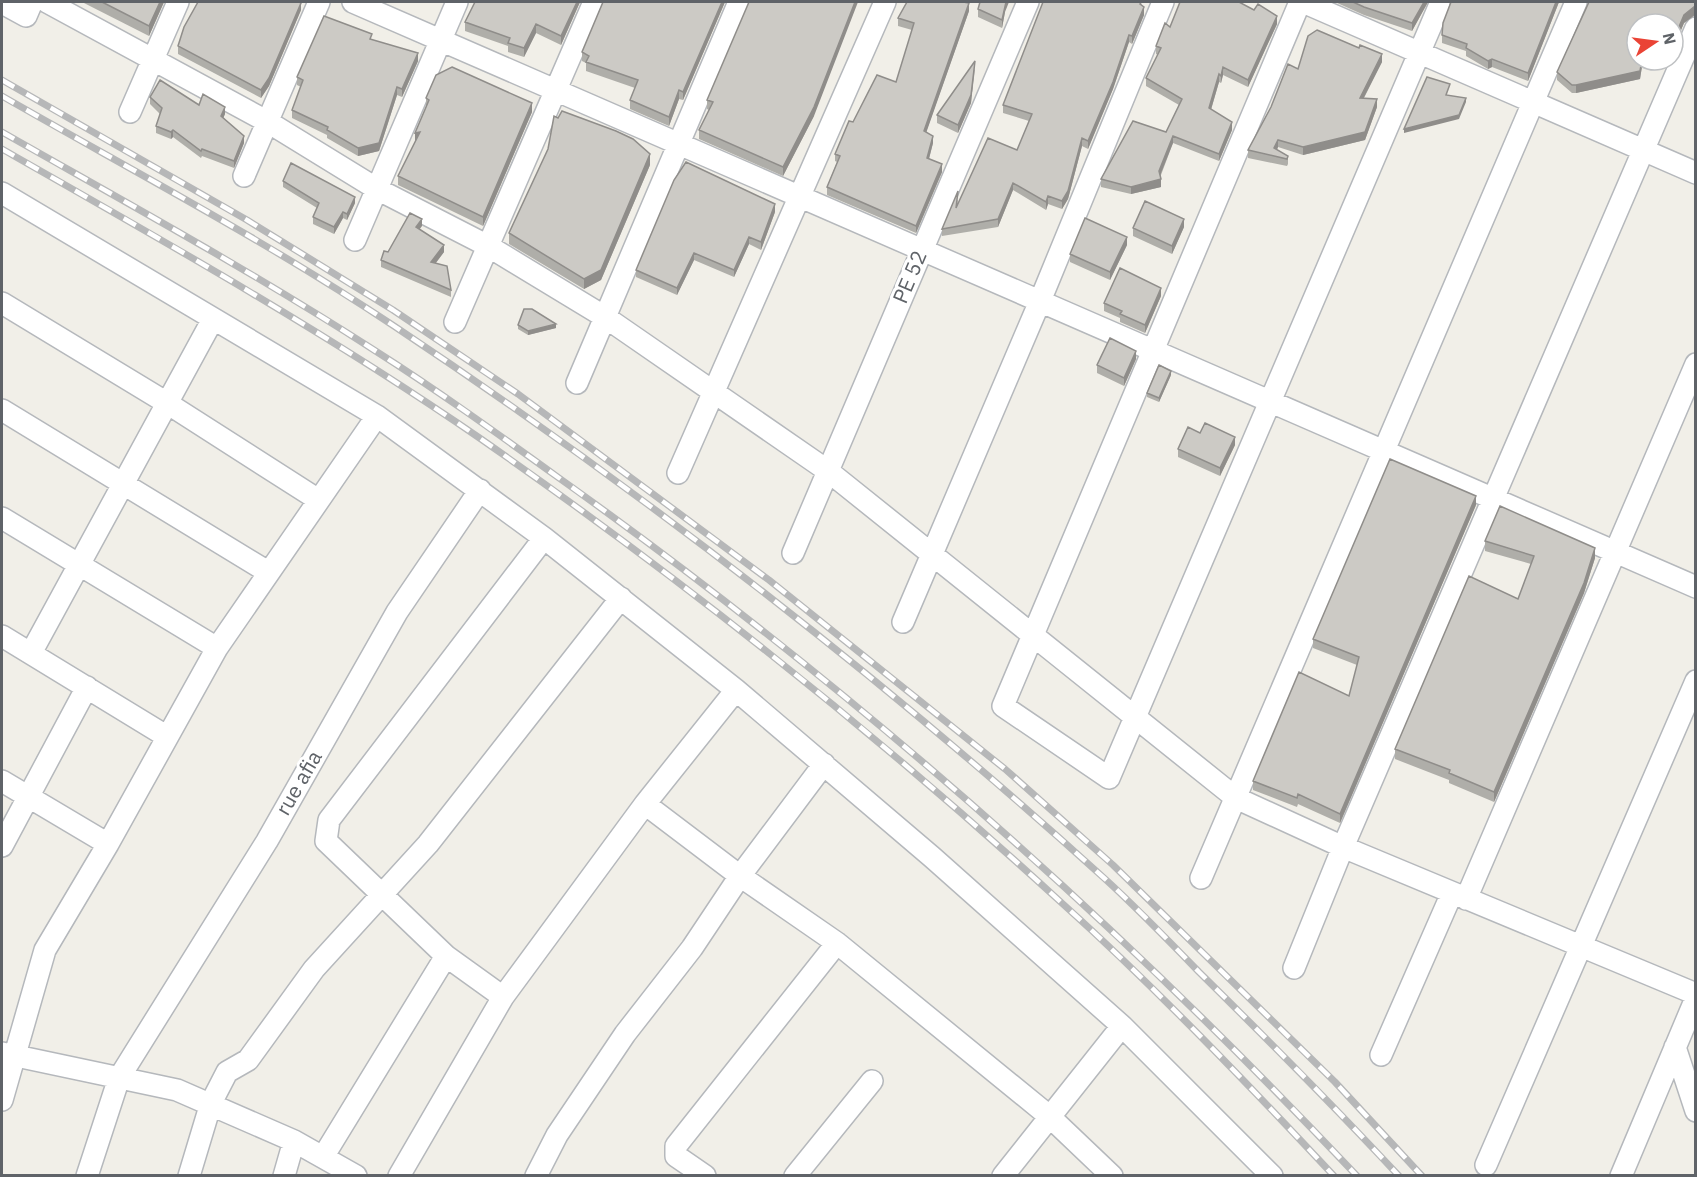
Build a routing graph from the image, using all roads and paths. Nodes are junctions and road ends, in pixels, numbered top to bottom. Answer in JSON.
{"nodes":[{"id":1,"x":32,"y":2,"type":"edge"},
{"id":2,"x":46,"y":2,"type":"edge"},
{"id":3,"x":178,"y":2,"type":"edge"},
{"id":4,"x":319,"y":2,"type":"edge"},
{"id":5,"x":353,"y":2,"type":"edge"},
{"id":6,"x":457,"y":2,"type":"edge"},
{"id":7,"x":594,"y":2,"type":"edge"},
{"id":8,"x":739,"y":2,"type":"edge"},
{"id":9,"x":885,"y":2,"type":"edge"},
{"id":10,"x":1028,"y":2,"type":"edge"},
{"id":11,"x":1163,"y":2,"type":"edge"},
{"id":12,"x":1302,"y":2,"type":"edge"},
{"id":13,"x":1441,"y":2,"type":"edge"},
{"id":14,"x":1576,"y":2,"type":"edge"},
{"id":15,"x":2,"y":3,"type":"edge"},
{"id":16,"x":1695,"y":28,"type":"edge"},
{"id":17,"x":441,"y":40,"type":"junction"},
{"id":18,"x":1419,"y":52,"type":"junction"},
{"id":19,"x":153,"y":58,"type":"junction"},
{"id":20,"x":555,"y":90,"type":"junction"},
{"id":21,"x":1533,"y":102,"type":"junction"},
{"id":22,"x":130,"y":112,"type":"dead end"},
{"id":23,"x":268,"y":122,"type":"junction"},
{"id":24,"x":678,"y":143,"type":"junction"},
{"id":25,"x":1643,"y":150,"type":"junction"},
{"id":26,"x":1695,"y":173,"type":"edge"},
{"id":27,"x":244,"y":176,"type":"dead end"},
{"id":28,"x":377,"y":189,"type":"junction"},
{"id":29,"x":2,"y":193,"type":"edge"},
{"id":30,"x":799,"y":196,"type":"junction"},
{"id":31,"x":355,"y":240,"type":"dead end"},
{"id":32,"x":488,"y":246,"type":"junction"},
{"id":33,"x":922,"y":250,"type":"junction"},
{"id":34,"x":1040,"y":301,"type":"junction"},
{"id":35,"x":2,"y":303,"type":"edge"},
{"id":36,"x":605,"y":317,"type":"junction"},
{"id":37,"x":213,"y":319,"type":"junction"},
{"id":38,"x":455,"y":322,"type":"dead end"},
{"id":39,"x":1153,"y":351,"type":"junction"},
{"id":40,"x":1695,"y":364,"type":"edge"},
{"id":41,"x":577,"y":383,"type":"dead end"},
{"id":42,"x":712,"y":393,"type":"junction"},
{"id":43,"x":1270,"y":401,"type":"junction"},
{"id":44,"x":167,"y":403,"type":"junction"},
{"id":45,"x":2,"y":410,"type":"edge"},
{"id":46,"x":377,"y":416,"type":"junction"},
{"id":47,"x":1382,"y":450,"type":"junction"},
{"id":48,"x":828,"y":471,"type":"junction"},
{"id":49,"x":678,"y":473,"type":"dead end"},
{"id":50,"x":123,"y":484,"type":"junction"},
{"id":51,"x":480,"y":490,"type":"junction"},
{"id":52,"x":317,"y":499,"type":"junction"},
{"id":53,"x":1493,"y":499,"type":"junction"},
{"id":54,"x":2,"y":518,"type":"edge"},
{"id":55,"x":544,"y":538,"type":"junction"},
{"id":56,"x":1615,"y":552,"type":"junction"},
{"id":57,"x":932,"y":553,"type":"junction"},
{"id":58,"x":793,"y":554,"type":"dead end"},
{"id":59,"x":80,"y":564,"type":"junction"},
{"id":60,"x":268,"y":572,"type":"junction"},
{"id":61,"x":1695,"y":587,"type":"edge"},
{"id":62,"x":621,"y":598,"type":"junction"},
{"id":63,"x":903,"y":622,"type":"dead end"},
{"id":64,"x":2,"y":636,"type":"edge"},
{"id":65,"x":1033,"y":636,"type":"junction"},
{"id":66,"x":216,"y":648,"type":"junction"},
{"id":67,"x":31,"y":654,"type":"junction"},
{"id":68,"x":1695,"y":681,"type":"edge"},
{"id":69,"x":87,"y":687,"type":"junction"},
{"id":70,"x":736,"y":690,"type":"junction"},
{"id":71,"x":1136,"y":717,"type":"junction"},
{"id":72,"x":166,"y":736,"type":"junction"},
{"id":73,"x":824,"y":764,"type":"junction"},
{"id":74,"x":2,"y":780,"type":"edge"},
{"id":75,"x":28,"y":797,"type":"junction"},
{"id":76,"x":1236,"y":798,"type":"junction"},
{"id":77,"x":645,"y":804,"type":"junction"},
{"id":78,"x":108,"y":844,"type":"junction"},
{"id":79,"x":2,"y":846,"type":"edge"},
{"id":80,"x":1343,"y":847,"type":"junction"},
{"id":81,"x":740,"y":876,"type":"junction"},
{"id":82,"x":1201,"y":878,"type":"dead end"},
{"id":83,"x":382,"y":893,"type":"junction"},
{"id":84,"x":1459,"y":896,"type":"junction"},
{"id":85,"x":837,"y":943,"type":"junction"},
{"id":86,"x":1582,"y":945,"type":"junction"},
{"id":87,"x":446,"y":956,"type":"junction"},
{"id":88,"x":1294,"y":968,"type":"dead end"},
{"id":89,"x":1695,"y":996,"type":"edge"},
{"id":90,"x":503,"y":997,"type":"junction"},
{"id":91,"x":1122,"y":1026,"type":"junction"},
{"id":92,"x":1675,"y":1047,"type":"junction"},
{"id":93,"x":8,"y":1055,"type":"edge"},
{"id":94,"x":1381,"y":1055,"type":"dead end"},
{"id":95,"x":119,"y":1078,"type":"junction"},
{"id":96,"x":872,"y":1081,"type":"dead end"},
{"id":97,"x":2,"y":1100,"type":"edge"},
{"id":98,"x":211,"y":1103,"type":"junction"},
{"id":99,"x":1695,"y":1111,"type":"edge"},
{"id":100,"x":1049,"y":1116,"type":"junction"},
{"id":101,"x":294,"y":1141,"type":"junction"},
{"id":102,"x":323,"y":1157,"type":"junction"},
{"id":103,"x":1486,"y":1165,"type":"dead end"},
{"id":104,"x":696,"y":1173,"type":"edge"},
{"id":105,"x":87,"y":1176,"type":"edge"},
{"id":106,"x":189,"y":1176,"type":"edge"},
{"id":107,"x":284,"y":1176,"type":"edge"},
{"id":108,"x":356,"y":1176,"type":"edge"},
{"id":109,"x":399,"y":1176,"type":"edge"},
{"id":110,"x":536,"y":1176,"type":"edge"},
{"id":111,"x":795,"y":1176,"type":"edge"},
{"id":112,"x":1003,"y":1176,"type":"edge"},
{"id":113,"x":1112,"y":1176,"type":"edge"},
{"id":114,"x":1272,"y":1176,"type":"edge"},
{"id":115,"x":1621,"y":1176,"type":"edge"}],
"edges":[{"from":1,"to":15,"type":"street"},
{"from":2,"to":19,"type":"street"},
{"from":3,"to":19,"type":"street"},
{"from":4,"to":23,"type":"street"},
{"from":5,"to":17,"type":"street"},
{"from":6,"to":17,"type":"street"},
{"from":7,"to":20,"type":"street"},
{"from":8,"to":24,"type":"street"},
{"from":9,"to":30,"type":"street"},
{"from":10,"to":33,"type":"street","name":"PE 52"},
{"from":11,"to":34,"type":"street"},
{"from":12,"to":18,"type":"street"},
{"from":12,"to":39,"type":"street"},
{"from":13,"to":18,"type":"street"},
{"from":14,"to":21,"type":"street"},
{"from":16,"to":25,"type":"street"},
{"from":17,"to":20,"type":"street"},
{"from":17,"to":28,"type":"street"},
{"from":18,"to":21,"type":"street"},
{"from":18,"to":43,"type":"street"},
{"from":19,"to":22,"type":"street"},
{"from":19,"to":23,"type":"street"},
{"from":20,"to":24,"type":"street"},
{"from":20,"to":32,"type":"street"},
{"from":21,"to":25,"type":"street"},
{"from":21,"to":47,"type":"street"},
{"from":23,"to":27,"type":"street"},
{"from":23,"to":28,"type":"street"},
{"from":24,"to":30,"type":"street"},
{"from":24,"to":36,"type":"street"},
{"from":25,"to":26,"type":"street"},
{"from":25,"to":53,"type":"street"},
{"from":28,"to":31,"type":"street"},
{"from":28,"to":32,"type":"street"},
{"from":29,"to":37,"type":"street"},
{"from":30,"to":33,"type":"street"},
{"from":30,"to":42,"type":"street"},
{"from":32,"to":36,"type":"street"},
{"from":32,"to":38,"type":"street"},
{"from":33,"to":34,"type":"street"},
{"from":33,"to":48,"type":"street","name":"PE 52"},
{"from":34,"to":39,"type":"street"},
{"from":34,"to":57,"type":"street"},
{"from":35,"to":44,"type":"street"},
{"from":36,"to":41,"type":"street"},
{"from":36,"to":42,"type":"street"},
{"from":37,"to":44,"type":"street"},
{"from":37,"to":46,"type":"street"},
{"from":39,"to":43,"type":"street"},
{"from":39,"to":65,"type":"street"},
{"from":40,"to":56,"type":"street"},
{"from":42,"to":48,"type":"street"},
{"from":42,"to":49,"type":"street"},
{"from":43,"to":47,"type":"street"},
{"from":43,"to":71,"type":"street"},
{"from":44,"to":50,"type":"street"},
{"from":44,"to":52,"type":"street"},
{"from":45,"to":50,"type":"street"},
{"from":46,"to":51,"type":"street"},
{"from":46,"to":52,"type":"street"},
{"from":47,"to":53,"type":"street"},
{"from":47,"to":76,"type":"street"},
{"from":48,"to":57,"type":"street"},
{"from":48,"to":58,"type":"street","name":"PE 52"},
{"from":50,"to":59,"type":"street"},
{"from":50,"to":60,"type":"street"},
{"from":51,"to":55,"type":"street"},
{"from":51,"to":95,"type":"street","name":"rue afia"},
{"from":52,"to":60,"type":"street"},
{"from":53,"to":56,"type":"street"},
{"from":53,"to":80,"type":"street"},
{"from":54,"to":59,"type":"street"},
{"from":55,"to":62,"type":"street"},
{"from":55,"to":83,"type":"street"},
{"from":56,"to":61,"type":"street"},
{"from":56,"to":84,"type":"street"},
{"from":57,"to":63,"type":"street"},
{"from":57,"to":65,"type":"street"},
{"from":59,"to":66,"type":"street"},
{"from":59,"to":67,"type":"street"},
{"from":60,"to":66,"type":"street"},
{"from":62,"to":70,"type":"street"},
{"from":62,"to":83,"type":"street"},
{"from":64,"to":67,"type":"street"},
{"from":65,"to":71,"type":"street"},
{"from":65,"to":71,"type":"street"},
{"from":66,"to":72,"type":"street"},
{"from":67,"to":69,"type":"street"},
{"from":68,"to":86,"type":"street"},
{"from":69,"to":72,"type":"street"},
{"from":69,"to":75,"type":"street"},
{"from":70,"to":73,"type":"street"},
{"from":70,"to":77,"type":"street"},
{"from":71,"to":76,"type":"street"},
{"from":72,"to":78,"type":"street"},
{"from":73,"to":81,"type":"street"},
{"from":73,"to":91,"type":"street"},
{"from":74,"to":75,"type":"street"},
{"from":75,"to":78,"type":"street"},
{"from":75,"to":79,"type":"street"},
{"from":76,"to":80,"type":"street"},
{"from":76,"to":82,"type":"street"},
{"from":77,"to":81,"type":"street"},
{"from":77,"to":90,"type":"street"},
{"from":78,"to":93,"type":"street"},
{"from":80,"to":84,"type":"street"},
{"from":80,"to":88,"type":"street"},
{"from":81,"to":85,"type":"street"},
{"from":81,"to":110,"type":"street"},
{"from":83,"to":87,"type":"street"},
{"from":83,"to":98,"type":"street"},
{"from":84,"to":86,"type":"street"},
{"from":84,"to":94,"type":"street"},
{"from":85,"to":100,"type":"street"},
{"from":85,"to":104,"type":"street"},
{"from":86,"to":89,"type":"street"},
{"from":86,"to":103,"type":"street"},
{"from":87,"to":90,"type":"street"},
{"from":87,"to":102,"type":"street"},
{"from":89,"to":92,"type":"street"},
{"from":90,"to":109,"type":"street"},
{"from":91,"to":100,"type":"street"},
{"from":91,"to":114,"type":"street"},
{"from":92,"to":99,"type":"street"},
{"from":92,"to":115,"type":"street"},
{"from":93,"to":95,"type":"street"},
{"from":93,"to":97,"type":"street"},
{"from":95,"to":98,"type":"street"},
{"from":95,"to":105,"type":"street","name":"rue afia"},
{"from":96,"to":111,"type":"street"},
{"from":98,"to":101,"type":"street"},
{"from":98,"to":106,"type":"street"},
{"from":100,"to":112,"type":"street"},
{"from":100,"to":113,"type":"street"},
{"from":101,"to":102,"type":"street"},
{"from":101,"to":107,"type":"street"},
{"from":102,"to":108,"type":"street"}]}
